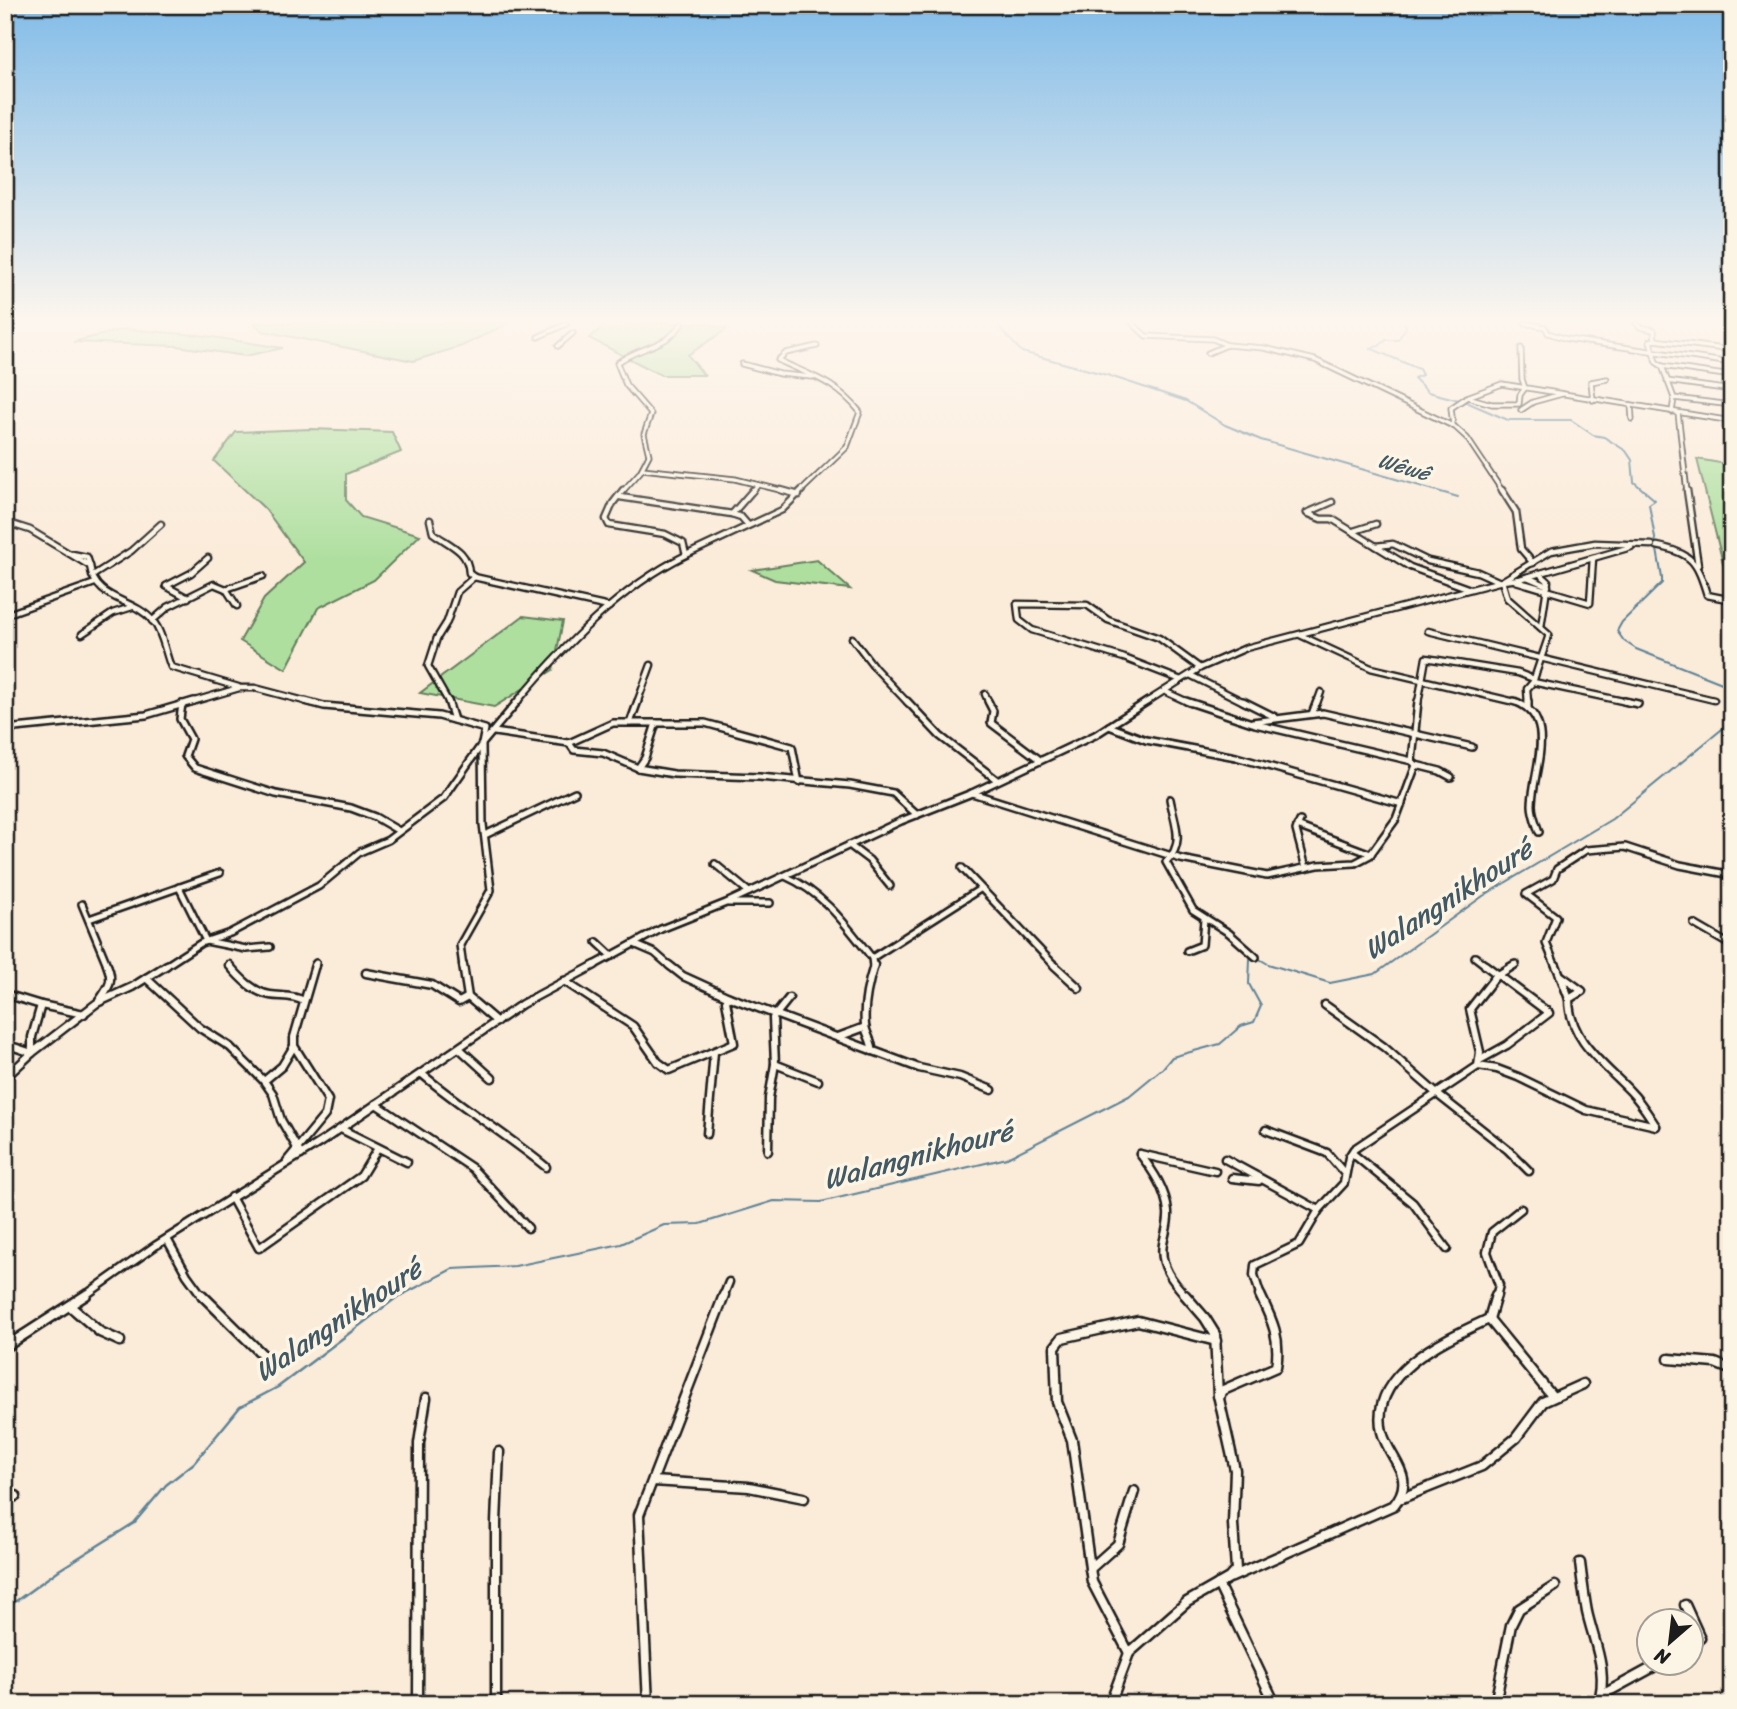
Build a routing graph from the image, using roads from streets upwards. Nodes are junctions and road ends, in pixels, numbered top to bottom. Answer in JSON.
{"nodes":[{"id":1,"x":641,"y":403,"type":"edge"},
{"id":2,"x":851,"y":403,"type":"edge"},
{"id":3,"x":1406,"y":403,"type":"edge"},
{"id":4,"x":1459,"y":403,"type":"edge"},
{"id":5,"x":1488,"y":403,"type":"edge"},
{"id":6,"x":1520,"y":403,"type":"edge"},
{"id":7,"x":1532,"y":403,"type":"edge"},
{"id":8,"x":1614,"y":403,"type":"edge"},
{"id":9,"x":1674,"y":403,"type":"edge"},
{"id":10,"x":1713,"y":403,"type":"edge"},
{"id":11,"x":1631,"y":405,"type":"junction"},
{"id":12,"x":1732,"y":405,"type":"edge"},
{"id":13,"x":1521,"y":410,"type":"dead end"},
{"id":14,"x":1675,"y":412,"type":"junction"},
{"id":15,"x":1632,"y":419,"type":"dead end"},
{"id":16,"x":1732,"y":421,"type":"edge"},
{"id":17,"x":1453,"y":425,"type":"junction"},
{"id":18,"x":642,"y":469,"type":"junction"},
{"id":19,"x":758,"y":485,"type":"junction"},
{"id":20,"x":799,"y":495,"type":"junction"},
{"id":21,"x":620,"y":497,"type":"junction"},
{"id":22,"x":1332,"y":502,"type":"dead end"},
{"id":23,"x":732,"y":514,"type":"junction"},
{"id":24,"x":430,"y":520,"type":"dead end"},
{"id":25,"x":5,"y":522,"type":"edge"},
{"id":26,"x":161,"y":524,"type":"dead end"},
{"id":27,"x":1376,"y":524,"type":"dead end"},
{"id":28,"x":748,"y":525,"type":"junction"},
{"id":29,"x":1354,"y":531,"type":"junction"},
{"id":30,"x":1657,"y":545,"type":"dead end"},
{"id":31,"x":1376,"y":546,"type":"junction"},
{"id":32,"x":686,"y":555,"type":"junction"},
{"id":33,"x":1594,"y":557,"type":"junction"},
{"id":34,"x":208,"y":558,"type":"dead end"},
{"id":35,"x":1533,"y":563,"type":"junction"},
{"id":36,"x":1698,"y":565,"type":"junction"},
{"id":37,"x":1539,"y":573,"type":"junction"},
{"id":38,"x":92,"y":576,"type":"junction"},
{"id":39,"x":263,"y":576,"type":"dead end"},
{"id":40,"x":474,"y":577,"type":"junction"},
{"id":41,"x":1527,"y":577,"type":"junction"},
{"id":42,"x":1513,"y":580,"type":"junction"},
{"id":43,"x":1501,"y":581,"type":"junction"},
{"id":44,"x":95,"y":583,"type":"junction"},
{"id":45,"x":226,"y":589,"type":"junction"},
{"id":46,"x":1471,"y":589,"type":"junction"},
{"id":47,"x":1548,"y":589,"type":"junction"},
{"id":48,"x":188,"y":598,"type":"junction"},
{"id":49,"x":1732,"y":600,"type":"edge"},
{"id":50,"x":237,"y":606,"type":"dead end"},
{"id":51,"x":132,"y":607,"type":"junction"},
{"id":52,"x":609,"y":607,"type":"junction"},
{"id":53,"x":5,"y":615,"type":"edge"},
{"id":54,"x":152,"y":621,"type":"junction"},
{"id":55,"x":1541,"y":627,"type":"junction"},
{"id":56,"x":1428,"y":631,"type":"dead end"},
{"id":57,"x":82,"y":634,"type":"dead end"},
{"id":58,"x":1300,"y":635,"type":"junction"},
{"id":59,"x":852,"y":638,"type":"dead end"},
{"id":60,"x":1540,"y":660,"type":"junction"},
{"id":61,"x":651,"y":665,"type":"dead end"},
{"id":62,"x":1200,"y":668,"type":"junction"},
{"id":63,"x":1189,"y":675,"type":"junction"},
{"id":64,"x":1181,"y":680,"type":"junction"},
{"id":65,"x":1533,"y":680,"type":"junction"},
{"id":66,"x":217,"y":681,"type":"junction"},
{"id":67,"x":1424,"y":681,"type":"junction"},
{"id":68,"x":239,"y":688,"type":"junction"},
{"id":69,"x":1164,"y":691,"type":"junction"},
{"id":70,"x":1321,"y":692,"type":"dead end"},
{"id":71,"x":212,"y":693,"type":"junction"},
{"id":72,"x":985,"y":694,"type":"dead end"},
{"id":73,"x":1714,"y":700,"type":"dead end"},
{"id":74,"x":182,"y":704,"type":"junction"},
{"id":75,"x":1638,"y":704,"type":"dead end"},
{"id":76,"x":1528,"y":708,"type":"junction"},
{"id":77,"x":1312,"y":714,"type":"junction"},
{"id":78,"x":1275,"y":717,"type":"junction"},
{"id":79,"x":454,"y":720,"type":"junction"},
{"id":80,"x":630,"y":723,"type":"junction"},
{"id":81,"x":656,"y":723,"type":"junction"},
{"id":82,"x":1249,"y":723,"type":"junction"},
{"id":83,"x":1108,"y":726,"type":"junction"},
{"id":84,"x":485,"y":729,"type":"junction"},
{"id":85,"x":5,"y":730,"type":"edge"},
{"id":86,"x":493,"y":732,"type":"junction"},
{"id":87,"x":1418,"y":736,"type":"junction"},
{"id":88,"x":569,"y":743,"type":"junction"},
{"id":89,"x":482,"y":744,"type":"junction"},
{"id":90,"x":1472,"y":747,"type":"dead end"},
{"id":91,"x":1040,"y":760,"type":"junction"},
{"id":92,"x":1414,"y":763,"type":"junction"},
{"id":93,"x":638,"y":768,"type":"junction"},
{"id":94,"x":1451,"y":778,"type":"dead end"},
{"id":95,"x":997,"y":780,"type":"junction"},
{"id":96,"x":800,"y":782,"type":"junction"},
{"id":97,"x":575,"y":792,"type":"dead end"},
{"id":98,"x":972,"y":793,"type":"junction"},
{"id":99,"x":1170,"y":799,"type":"dead end"},
{"id":100,"x":1402,"y":804,"type":"junction"},
{"id":101,"x":917,"y":815,"type":"junction"},
{"id":102,"x":399,"y":831,"type":"junction"},
{"id":103,"x":1539,"y":832,"type":"dead end"},
{"id":104,"x":485,"y":835,"type":"junction"},
{"id":105,"x":849,"y":845,"type":"junction"},
{"id":106,"x":1371,"y":854,"type":"junction"},
{"id":107,"x":1173,"y":857,"type":"junction"},
{"id":108,"x":1181,"y":859,"type":"junction"},
{"id":109,"x":715,"y":864,"type":"dead end"},
{"id":110,"x":1169,"y":866,"type":"junction"},
{"id":111,"x":962,"y":868,"type":"dead end"},
{"id":112,"x":1306,"y":868,"type":"junction"},
{"id":113,"x":220,"y":873,"type":"dead end"},
{"id":114,"x":1732,"y":875,"type":"edge"},
{"id":115,"x":783,"y":876,"type":"junction"},
{"id":116,"x":890,"y":886,"type":"dead end"},
{"id":117,"x":179,"y":887,"type":"junction"},
{"id":118,"x":980,"y":889,"type":"junction"},
{"id":119,"x":749,"y":892,"type":"junction"},
{"id":120,"x":726,"y":903,"type":"junction"},
{"id":121,"x":770,"y":903,"type":"dead end"},
{"id":122,"x":82,"y":904,"type":"dead end"},
{"id":123,"x":89,"y":919,"type":"junction"},
{"id":124,"x":1204,"y":919,"type":"junction"},
{"id":125,"x":1694,"y":924,"type":"dead end"},
{"id":126,"x":206,"y":941,"type":"junction"},
{"id":127,"x":597,"y":942,"type":"dead end"},
{"id":128,"x":634,"y":944,"type":"junction"},
{"id":129,"x":1732,"y":946,"type":"edge"},
{"id":130,"x":270,"y":947,"type":"dead end"},
{"id":131,"x":1187,"y":951,"type":"dead end"},
{"id":132,"x":612,"y":956,"type":"junction"},
{"id":133,"x":1256,"y":957,"type":"dead end"},
{"id":134,"x":1475,"y":957,"type":"dead end"},
{"id":135,"x":872,"y":958,"type":"junction"},
{"id":136,"x":316,"y":963,"type":"dead end"},
{"id":137,"x":1516,"y":964,"type":"dead end"},
{"id":138,"x":229,"y":965,"type":"dead end"},
{"id":139,"x":366,"y":973,"type":"dead end"},
{"id":140,"x":1499,"y":974,"type":"junction"},
{"id":141,"x":1560,"y":975,"type":"junction"},
{"id":142,"x":146,"y":978,"type":"junction"},
{"id":143,"x":564,"y":981,"type":"junction"},
{"id":144,"x":110,"y":986,"type":"junction"},
{"id":145,"x":1079,"y":988,"type":"dead end"},
{"id":146,"x":5,"y":994,"type":"edge"},
{"id":147,"x":115,"y":995,"type":"junction"},
{"id":148,"x":468,"y":997,"type":"junction"},
{"id":149,"x":729,"y":997,"type":"junction"},
{"id":150,"x":789,"y":998,"type":"dead end"},
{"id":151,"x":1569,"y":999,"type":"junction"},
{"id":152,"x":304,"y":1001,"type":"junction"},
{"id":153,"x":97,"y":1003,"type":"junction"},
{"id":154,"x":41,"y":1005,"type":"junction"},
{"id":155,"x":1325,"y":1006,"type":"dead end"},
{"id":156,"x":84,"y":1014,"type":"junction"},
{"id":157,"x":774,"y":1014,"type":"junction"},
{"id":158,"x":497,"y":1022,"type":"junction"},
{"id":159,"x":864,"y":1027,"type":"junction"},
{"id":160,"x":838,"y":1037,"type":"junction"},
{"id":161,"x":5,"y":1044,"type":"edge"},
{"id":162,"x":295,"y":1046,"type":"junction"},
{"id":163,"x":460,"y":1048,"type":"junction"},
{"id":164,"x":872,"y":1051,"type":"junction"},
{"id":165,"x":714,"y":1052,"type":"junction"},
{"id":166,"x":32,"y":1053,"type":"junction"},
{"id":167,"x":1479,"y":1063,"type":"junction"},
{"id":168,"x":775,"y":1064,"type":"junction"},
{"id":169,"x":422,"y":1074,"type":"junction"},
{"id":170,"x":492,"y":1077,"type":"dead end"},
{"id":171,"x":5,"y":1078,"type":"edge"},
{"id":172,"x":264,"y":1081,"type":"junction"},
{"id":173,"x":818,"y":1081,"type":"dead end"},
{"id":174,"x":992,"y":1090,"type":"dead end"},
{"id":175,"x":1437,"y":1094,"type":"junction"},
{"id":176,"x":376,"y":1104,"type":"junction"},
{"id":177,"x":341,"y":1129,"type":"junction"},
{"id":178,"x":1266,"y":1129,"type":"dead end"},
{"id":179,"x":707,"y":1134,"type":"dead end"},
{"id":180,"x":378,"y":1149,"type":"junction"},
{"id":181,"x":768,"y":1151,"type":"dead end"},
{"id":182,"x":299,"y":1153,"type":"junction"},
{"id":183,"x":1352,"y":1153,"type":"junction"},
{"id":184,"x":1225,"y":1159,"type":"dead end"},
{"id":185,"x":407,"y":1162,"type":"dead end"},
{"id":186,"x":546,"y":1167,"type":"dead end"},
{"id":187,"x":1215,"y":1171,"type":"dead end"},
{"id":188,"x":1529,"y":1171,"type":"dead end"},
{"id":189,"x":1345,"y":1174,"type":"junction"},
{"id":190,"x":1232,"y":1178,"type":"dead end"},
{"id":191,"x":1266,"y":1182,"type":"junction"},
{"id":192,"x":231,"y":1197,"type":"junction"},
{"id":193,"x":1521,"y":1209,"type":"dead end"},
{"id":194,"x":1319,"y":1210,"type":"junction"},
{"id":195,"x":528,"y":1228,"type":"dead end"},
{"id":196,"x":167,"y":1239,"type":"junction"},
{"id":197,"x":1447,"y":1249,"type":"dead end"},
{"id":198,"x":729,"y":1282,"type":"dead end"},
{"id":199,"x":70,"y":1306,"type":"junction"},
{"id":200,"x":1489,"y":1319,"type":"junction"},
{"id":201,"x":120,"y":1341,"type":"dead end"},
{"id":202,"x":1216,"y":1341,"type":"junction"},
{"id":203,"x":5,"y":1347,"type":"edge"},
{"id":204,"x":1669,"y":1359,"type":"dead end"},
{"id":205,"x":270,"y":1362,"type":"dead end"},
{"id":206,"x":1732,"y":1370,"type":"edge"},
{"id":207,"x":1583,"y":1384,"type":"dead end"},
{"id":208,"x":1552,"y":1396,"type":"junction"},
{"id":209,"x":426,"y":1398,"type":"dead end"},
{"id":210,"x":1219,"y":1399,"type":"junction"},
{"id":211,"x":499,"y":1452,"type":"dead end"},
{"id":212,"x":653,"y":1481,"type":"junction"},
{"id":213,"x":1134,"y":1492,"type":"dead end"},
{"id":214,"x":16,"y":1496,"type":"dead end"},
{"id":215,"x":804,"y":1498,"type":"dead end"},
{"id":216,"x":1402,"y":1498,"type":"junction"},
{"id":217,"x":5,"y":1500,"type":"edge"},
{"id":218,"x":1580,"y":1563,"type":"dead end"},
{"id":219,"x":1090,"y":1569,"type":"junction"},
{"id":220,"x":1229,"y":1578,"type":"junction"},
{"id":221,"x":1218,"y":1584,"type":"junction"},
{"id":222,"x":1555,"y":1586,"type":"dead end"},
{"id":223,"x":1685,"y":1605,"type":"dead end"},
{"id":224,"x":1686,"y":1608,"type":"edge"},
{"id":225,"x":1129,"y":1653,"type":"junction"},
{"id":226,"x":1636,"y":1678,"type":"edge"},
{"id":227,"x":1600,"y":1700,"type":"edge"},
{"id":228,"x":418,"y":1704,"type":"edge"},
{"id":229,"x":496,"y":1704,"type":"edge"},
{"id":230,"x":648,"y":1704,"type":"edge"},
{"id":231,"x":1110,"y":1704,"type":"edge"},
{"id":232,"x":1275,"y":1704,"type":"edge"},
{"id":233,"x":1495,"y":1704,"type":"edge"}],
"edges":[{"from":1,"to":18,"type":"street"},
{"from":2,"to":20,"type":"street"},
{"from":3,"to":17,"type":"street"},
{"from":4,"to":17,"type":"street"},
{"from":5,"to":6,"type":"street"},
{"from":7,"to":13,"type":"street"},
{"from":8,"to":11,"type":"street"},
{"from":9,"to":14,"type":"street"},
{"from":10,"to":12,"type":"street"},
{"from":11,"to":14,"type":"street"},
{"from":11,"to":15,"type":"street"},
{"from":14,"to":16,"type":"street"},
{"from":14,"to":36,"type":"street"},
{"from":17,"to":35,"type":"street"},
{"from":18,"to":19,"type":"street"},
{"from":18,"to":21,"type":"street"},
{"from":19,"to":20,"type":"street"},
{"from":19,"to":23,"type":"street"},
{"from":20,"to":28,"type":"street"},
{"from":21,"to":23,"type":"street"},
{"from":21,"to":32,"type":"street"},
{"from":22,"to":29,"type":"street"},
{"from":23,"to":28,"type":"street"},
{"from":24,"to":40,"type":"street"},
{"from":25,"to":38,"type":"street"},
{"from":26,"to":38,"type":"street"},
{"from":27,"to":29,"type":"street"},
{"from":28,"to":32,"type":"street"},
{"from":29,"to":31,"type":"street"},
{"from":30,"to":36,"type":"street"},
{"from":31,"to":43,"type":"street"},
{"from":31,"to":46,"type":"street"},
{"from":32,"to":52,"type":"street"},
{"from":33,"to":35,"type":"street"},
{"from":33,"to":37,"type":"street"},
{"from":33,"to":47,"type":"street"},
{"from":34,"to":48,"type":"street"},
{"from":35,"to":43,"type":"street"},
{"from":36,"to":49,"type":"street"},
{"from":37,"to":41,"type":"street"},
{"from":37,"to":47,"type":"street"},
{"from":38,"to":44,"type":"street"},
{"from":39,"to":45,"type":"street"},
{"from":40,"to":52,"type":"street"},
{"from":40,"to":79,"type":"street"},
{"from":41,"to":42,"type":"street"},
{"from":41,"to":47,"type":"street"},
{"from":42,"to":43,"type":"street"},
{"from":42,"to":47,"type":"street"},
{"from":43,"to":46,"type":"street"},
{"from":43,"to":55,"type":"street"},
{"from":44,"to":51,"type":"street"},
{"from":44,"to":53,"type":"street"},
{"from":45,"to":48,"type":"street"},
{"from":45,"to":50,"type":"street"},
{"from":46,"to":58,"type":"street"},
{"from":47,"to":55,"type":"street"},
{"from":48,"to":54,"type":"street"},
{"from":51,"to":54,"type":"street"},
{"from":51,"to":57,"type":"street"},
{"from":52,"to":86,"type":"street"},
{"from":54,"to":66,"type":"street"},
{"from":55,"to":60,"type":"street"},
{"from":56,"to":60,"type":"street"},
{"from":58,"to":62,"type":"street"},
{"from":58,"to":67,"type":"street"},
{"from":59,"to":95,"type":"street"},
{"from":60,"to":65,"type":"street"},
{"from":60,"to":73,"type":"street"},
{"from":61,"to":80,"type":"street"},
{"from":62,"to":63,"type":"street"},
{"from":62,"to":64,"type":"street"},
{"from":63,"to":64,"type":"street"},
{"from":63,"to":78,"type":"street"},
{"from":64,"to":69,"type":"street"},
{"from":65,"to":67,"type":"street"},
{"from":65,"to":75,"type":"street"},
{"from":65,"to":76,"type":"street"},
{"from":66,"to":68,"type":"street"},
{"from":66,"to":71,"type":"street"},
{"from":67,"to":76,"type":"street"},
{"from":67,"to":87,"type":"street"},
{"from":68,"to":71,"type":"street"},
{"from":68,"to":79,"type":"street"},
{"from":69,"to":82,"type":"street"},
{"from":69,"to":83,"type":"street"},
{"from":70,"to":77,"type":"street"},
{"from":71,"to":74,"type":"street"},
{"from":72,"to":91,"type":"street"},
{"from":74,"to":85,"type":"street"},
{"from":74,"to":102,"type":"street"},
{"from":76,"to":103,"type":"street"},
{"from":77,"to":78,"type":"street"},
{"from":77,"to":87,"type":"street"},
{"from":78,"to":82,"type":"street"},
{"from":79,"to":84,"type":"street"},
{"from":80,"to":81,"type":"street"},
{"from":80,"to":88,"type":"street"},
{"from":81,"to":93,"type":"street"},
{"from":81,"to":96,"type":"street"},
{"from":82,"to":92,"type":"street"},
{"from":83,"to":91,"type":"street"},
{"from":83,"to":100,"type":"street"},
{"from":84,"to":86,"type":"street"},
{"from":84,"to":89,"type":"street"},
{"from":86,"to":88,"type":"street"},
{"from":86,"to":89,"type":"street"},
{"from":87,"to":90,"type":"street"},
{"from":87,"to":92,"type":"street"},
{"from":88,"to":93,"type":"street"},
{"from":89,"to":102,"type":"street"},
{"from":89,"to":104,"type":"street"},
{"from":91,"to":95,"type":"street"},
{"from":92,"to":94,"type":"street"},
{"from":92,"to":100,"type":"street"},
{"from":93,"to":96,"type":"street"},
{"from":95,"to":98,"type":"street"},
{"from":96,"to":101,"type":"street"},
{"from":97,"to":104,"type":"street"},
{"from":98,"to":101,"type":"street"},
{"from":98,"to":107,"type":"street"},
{"from":99,"to":107,"type":"street"},
{"from":100,"to":106,"type":"street"},
{"from":101,"to":105,"type":"street"},
{"from":102,"to":126,"type":"street"},
{"from":104,"to":148,"type":"street"},
{"from":105,"to":115,"type":"street"},
{"from":105,"to":116,"type":"street"},
{"from":106,"to":112,"type":"street"},
{"from":106,"to":112,"type":"street"},
{"from":107,"to":108,"type":"street"},
{"from":107,"to":110,"type":"street"},
{"from":108,"to":110,"type":"street"},
{"from":108,"to":112,"type":"street"},
{"from":109,"to":119,"type":"street"},
{"from":110,"to":124,"type":"street"},
{"from":111,"to":118,"type":"street"},
{"from":113,"to":117,"type":"street"},
{"from":114,"to":141,"type":"street"},
{"from":115,"to":119,"type":"street"},
{"from":115,"to":135,"type":"street"},
{"from":117,"to":123,"type":"street"},
{"from":117,"to":126,"type":"street"},
{"from":118,"to":135,"type":"street"},
{"from":118,"to":145,"type":"street"},
{"from":119,"to":120,"type":"street"},
{"from":120,"to":121,"type":"street"},
{"from":120,"to":128,"type":"street"},
{"from":122,"to":123,"type":"street"},
{"from":123,"to":144,"type":"street"},
{"from":124,"to":131,"type":"street"},
{"from":124,"to":133,"type":"street"},
{"from":125,"to":129,"type":"street"},
{"from":126,"to":130,"type":"street"},
{"from":126,"to":142,"type":"street"},
{"from":127,"to":132,"type":"street"},
{"from":128,"to":132,"type":"street"},
{"from":128,"to":149,"type":"street"},
{"from":132,"to":143,"type":"street"},
{"from":134,"to":140,"type":"street"},
{"from":135,"to":159,"type":"street"},
{"from":136,"to":152,"type":"street"},
{"from":137,"to":140,"type":"street"},
{"from":138,"to":152,"type":"street"},
{"from":139,"to":148,"type":"street"},
{"from":140,"to":167,"type":"street"},
{"from":140,"to":167,"type":"street"},
{"from":141,"to":151,"type":"street"},
{"from":141,"to":151,"type":"street"},
{"from":142,"to":147,"type":"street"},
{"from":142,"to":172,"type":"street"},
{"from":143,"to":158,"type":"street"},
{"from":143,"to":165,"type":"street"},
{"from":144,"to":147,"type":"street"},
{"from":144,"to":153,"type":"street"},
{"from":146,"to":154,"type":"street"},
{"from":147,"to":153,"type":"street"},
{"from":148,"to":158,"type":"street"},
{"from":149,"to":157,"type":"street"},
{"from":149,"to":165,"type":"street"},
{"from":150,"to":157,"type":"street"},
{"from":151,"to":167,"type":"street"},
{"from":152,"to":162,"type":"street"},
{"from":153,"to":156,"type":"street"},
{"from":154,"to":156,"type":"street"},
{"from":154,"to":166,"type":"street"},
{"from":155,"to":175,"type":"street"},
{"from":156,"to":166,"type":"street"},
{"from":157,"to":160,"type":"street"},
{"from":157,"to":168,"type":"street"},
{"from":158,"to":163,"type":"street"},
{"from":159,"to":160,"type":"street"},
{"from":159,"to":164,"type":"street"},
{"from":160,"to":164,"type":"street"},
{"from":161,"to":166,"type":"street"},
{"from":162,"to":172,"type":"street"},
{"from":162,"to":182,"type":"street"},
{"from":163,"to":169,"type":"street"},
{"from":163,"to":170,"type":"street"},
{"from":164,"to":174,"type":"street"},
{"from":165,"to":179,"type":"street"},
{"from":166,"to":171,"type":"street"},
{"from":167,"to":175,"type":"street"},
{"from":168,"to":173,"type":"street"},
{"from":168,"to":181,"type":"street"},
{"from":169,"to":176,"type":"street"},
{"from":169,"to":186,"type":"street"},
{"from":172,"to":182,"type":"street"},
{"from":175,"to":183,"type":"street"},
{"from":175,"to":188,"type":"street"},
{"from":176,"to":177,"type":"street"},
{"from":176,"to":195,"type":"street"},
{"from":177,"to":180,"type":"street"},
{"from":177,"to":182,"type":"street"},
{"from":178,"to":189,"type":"street"},
{"from":180,"to":185,"type":"street"},
{"from":180,"to":192,"type":"street"},
{"from":182,"to":192,"type":"street"},
{"from":183,"to":189,"type":"street"},
{"from":183,"to":197,"type":"street"},
{"from":184,"to":191,"type":"street"},
{"from":187,"to":202,"type":"street"},
{"from":189,"to":194,"type":"street"},
{"from":190,"to":191,"type":"street"},
{"from":191,"to":194,"type":"street"},
{"from":192,"to":196,"type":"street"},
{"from":193,"to":200,"type":"street"},
{"from":194,"to":210,"type":"street"},
{"from":196,"to":199,"type":"street"},
{"from":196,"to":205,"type":"street"},
{"from":198,"to":212,"type":"street"},
{"from":199,"to":201,"type":"street"},
{"from":199,"to":203,"type":"street"},
{"from":200,"to":208,"type":"street"},
{"from":200,"to":216,"type":"street"},
{"from":202,"to":210,"type":"street"},
{"from":202,"to":219,"type":"street"},
{"from":204,"to":206,"type":"street"},
{"from":207,"to":208,"type":"street"},
{"from":208,"to":216,"type":"street"},
{"from":209,"to":228,"type":"street"},
{"from":210,"to":220,"type":"street"},
{"from":211,"to":229,"type":"street"},
{"from":212,"to":215,"type":"street"},
{"from":212,"to":230,"type":"street"},
{"from":213,"to":219,"type":"street"},
{"from":214,"to":217,"type":"street"},
{"from":216,"to":220,"type":"street"},
{"from":218,"to":227,"type":"street"},
{"from":219,"to":225,"type":"street"},
{"from":220,"to":221,"type":"street"},
{"from":221,"to":225,"type":"street"},
{"from":221,"to":232,"type":"street"},
{"from":222,"to":233,"type":"street"},
{"from":223,"to":224,"type":"street"},
{"from":225,"to":231,"type":"street"},
{"from":226,"to":227,"type":"street"}]}
